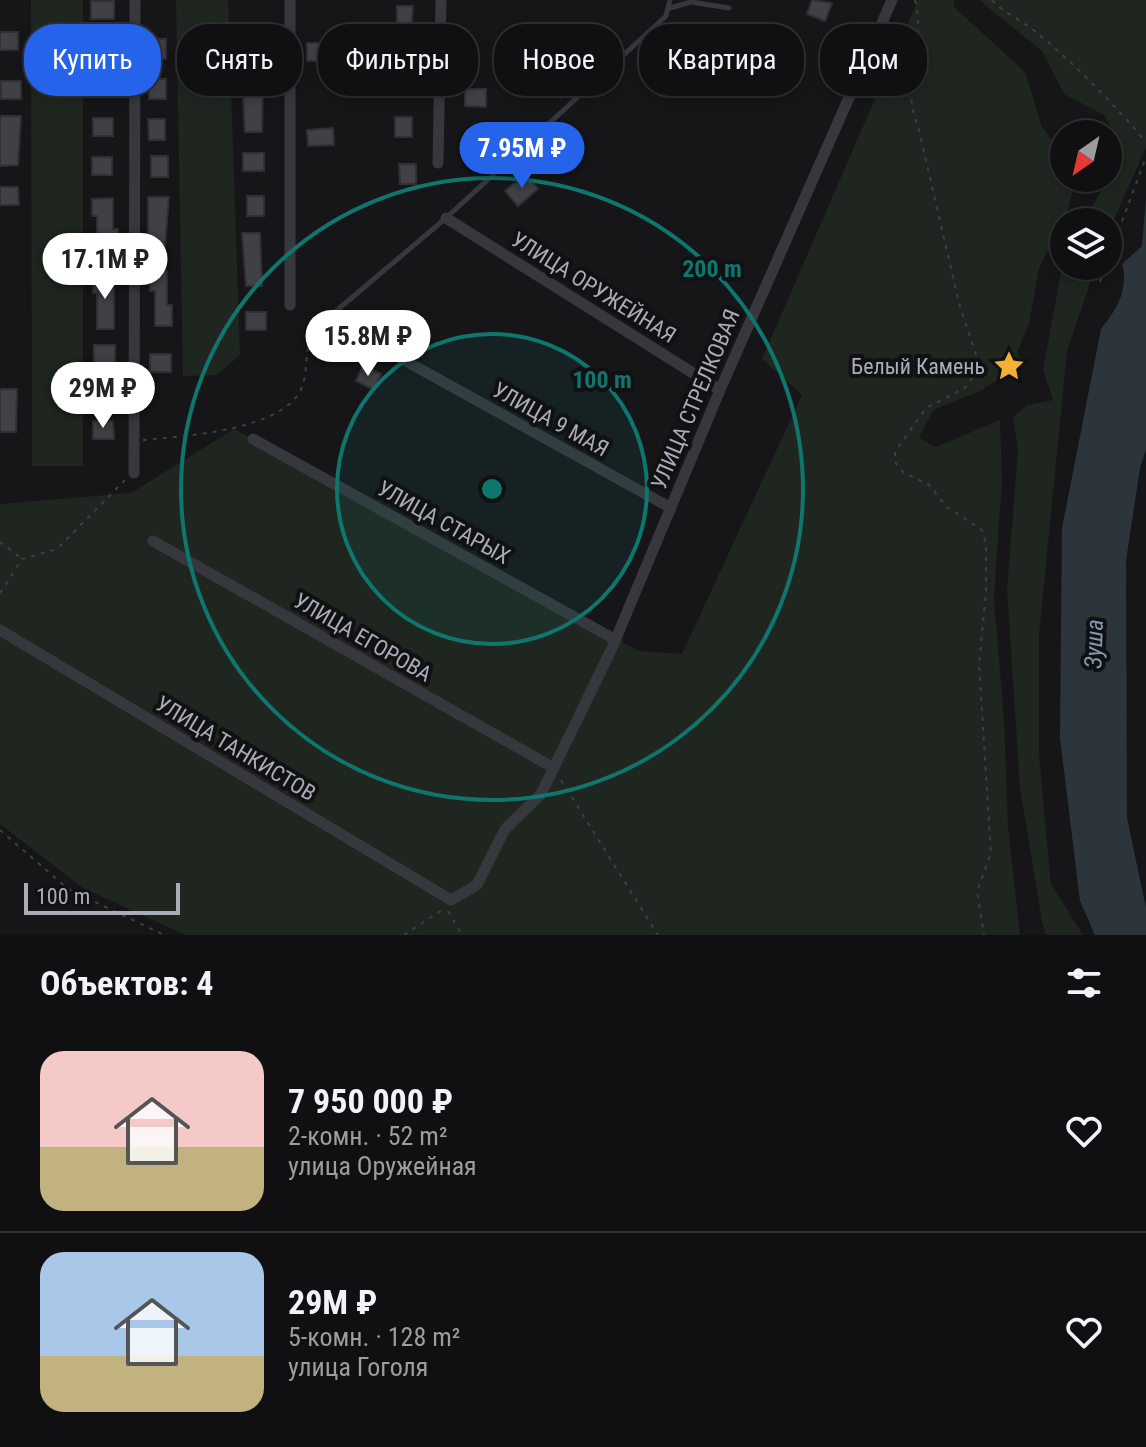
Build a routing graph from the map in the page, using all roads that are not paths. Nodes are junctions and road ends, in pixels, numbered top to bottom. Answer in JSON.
{"nodes":[{"id":1,"x":135,"y":0,"type":"edge"},
{"id":2,"x":290,"y":0,"type":"edge"},
{"id":3,"x":441,"y":0,"type":"edge"},
{"id":4,"x":670,"y":0,"type":"edge"},
{"id":5,"x":892,"y":0,"type":"edge"},
{"id":6,"x":670,"y":8,"type":"junction"},
{"id":7,"x":729,"y":8,"type":"dead end"},
{"id":8,"x":438,"y":163,"type":"dead end"},
{"id":9,"x":446,"y":218,"type":"junction"},
{"id":10,"x":290,"y":305,"type":"dead end"},
{"id":11,"x":328,"y":318,"type":"joint"},
{"id":12,"x":720,"y":390,"type":"junction"},
{"id":13,"x":253,"y":439,"type":"dead end"},
{"id":14,"x":134,"y":473,"type":"road end"},
{"id":15,"x":671,"y":508,"type":"junction"},
{"id":16,"x":153,"y":541,"type":"dead end"},
{"id":17,"x":0,"y":630,"type":"edge"},
{"id":18,"x":616,"y":640,"type":"junction"},
{"id":19,"x":554,"y":768,"type":"junction"},
{"id":20,"x":451,"y":900,"type":"joint"}],
"edges":[{"from":1,"to":14,"type":"street"},
{"from":2,"to":10,"type":"street"},
{"from":3,"to":8,"type":"street"},
{"from":4,"to":6,"type":"lane"},
{"from":5,"to":12,"type":"street","name":"УЛИЦА СТРЕЛКОВАЯ"},
{"from":6,"to":7,"type":"lane"},
{"from":6,"to":9,"type":"lane"},
{"from":9,"to":11,"type":"lane"},
{"from":9,"to":12,"type":"street","name":"УЛИЦА ОРУЖЕЙНАЯ"},
{"from":11,"to":15,"type":"street","name":"УЛИЦА 9 МАЯ"},
{"from":12,"to":15,"type":"street","name":"УЛИЦА СТРЕЛКОВАЯ"},
{"from":13,"to":18,"type":"street","name":"УЛИЦА СТАРЫХ"},
{"from":15,"to":18,"type":"street","name":"УЛИЦА СТРЕЛКОВАЯ"},
{"from":16,"to":19,"type":"street","name":"УЛИЦА ЕГОРОВА"},
{"from":17,"to":20,"type":"street","name":"УЛИЦА ТАНКИСТОВ"},
{"from":18,"to":19,"type":"street","name":"УЛИЦА СТРЕЛКОВАЯ"},
{"from":19,"to":20,"type":"street","name":"УЛИЦА СТРЕЛКОВАЯ"}]}
